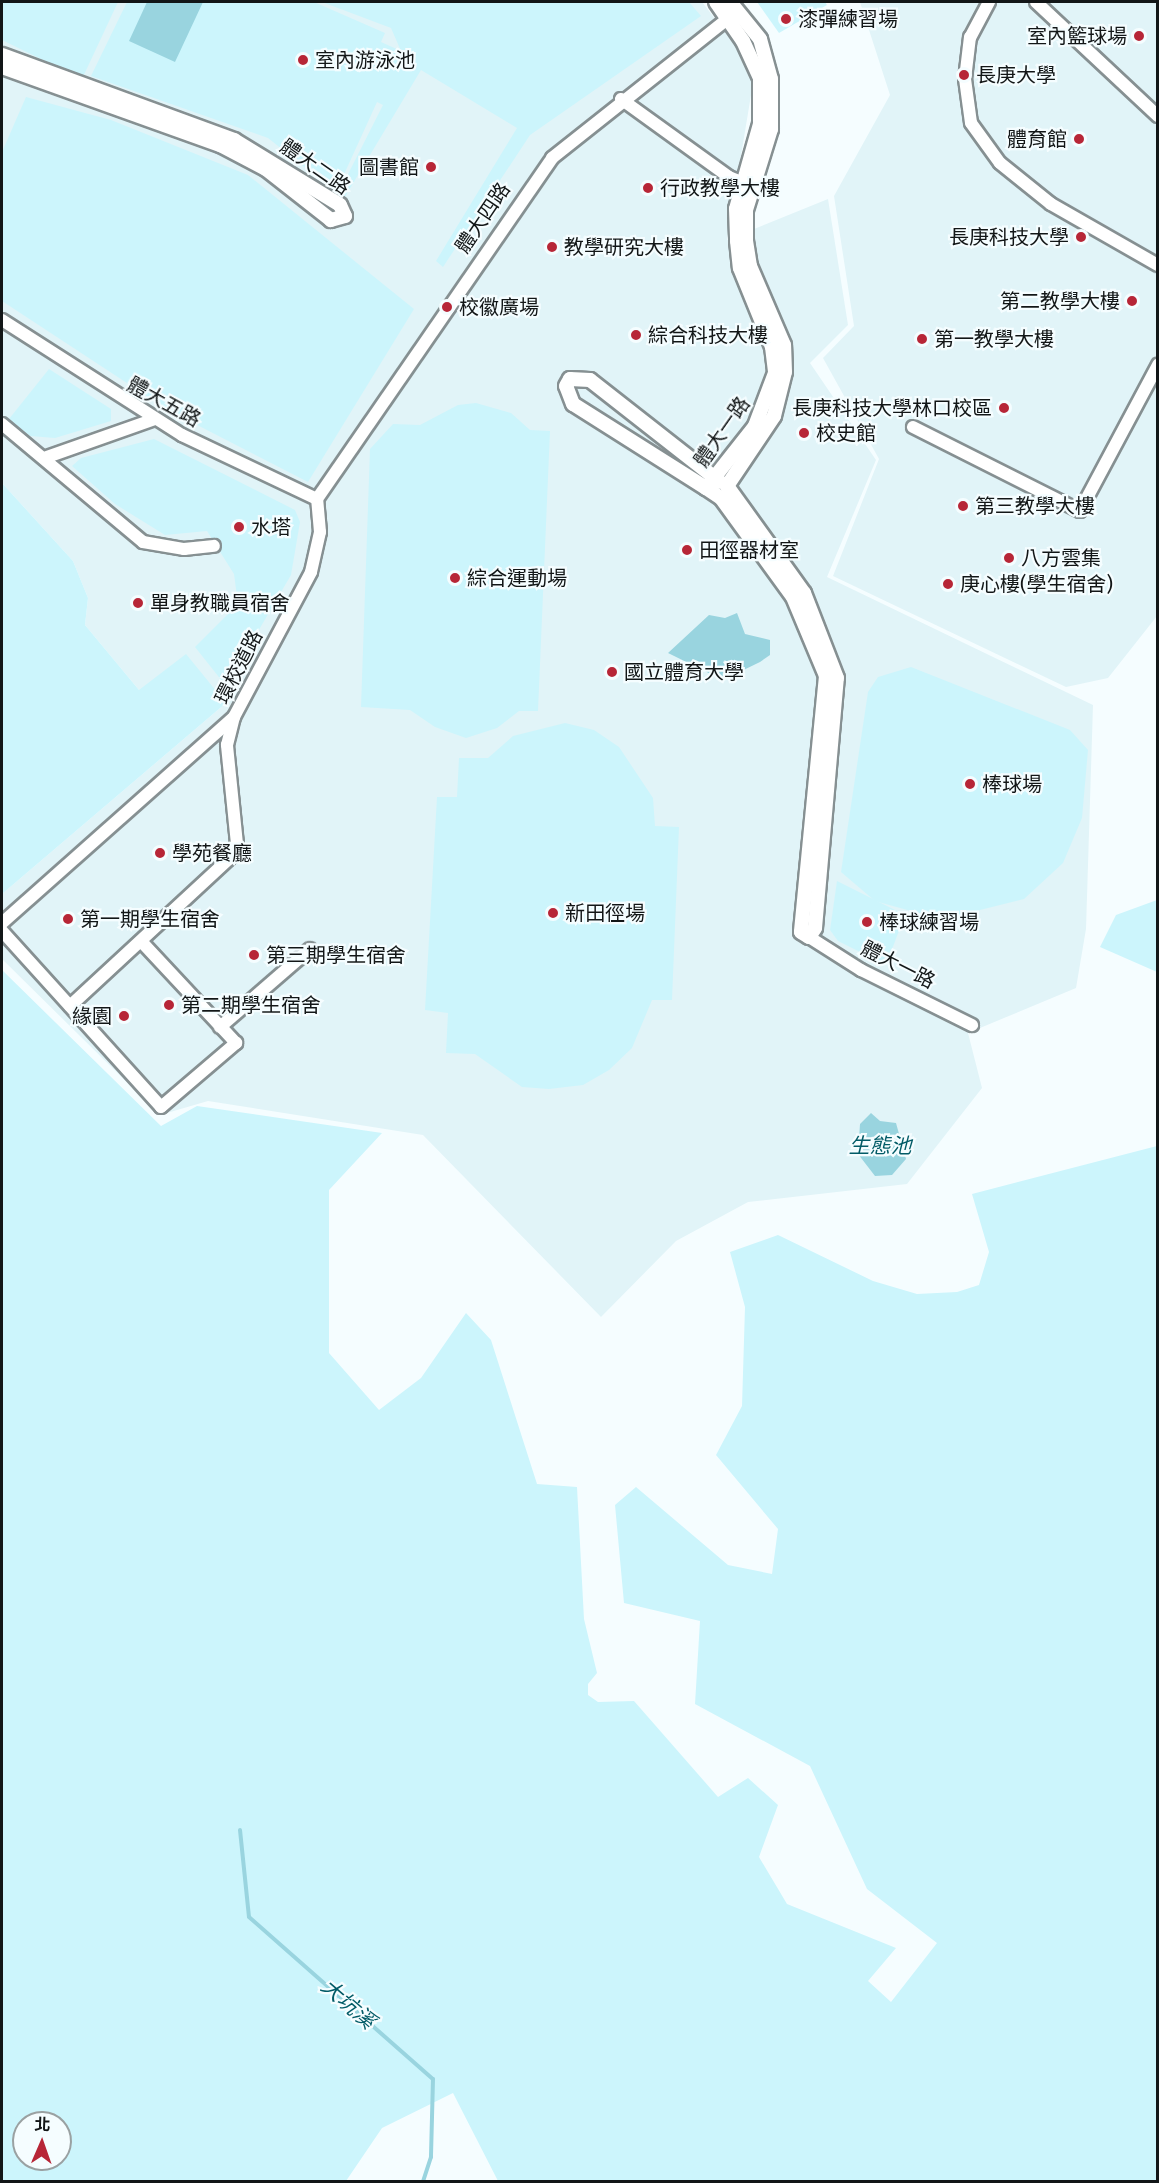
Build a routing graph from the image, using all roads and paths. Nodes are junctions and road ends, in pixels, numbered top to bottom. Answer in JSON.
{"nodes":[{"id":1,"x":716,"y":2,"type":"edge"},
{"id":2,"x":988,"y":2,"type":"edge"},
{"id":3,"x":1036,"y":2,"type":"edge"},
{"id":4,"x":732,"y":10,"type":"edge"},
{"id":5,"x":2,"y":55,"type":"edge"},
{"id":6,"x":2,"y":67,"type":"edge"},
{"id":7,"x":621,"y":99,"type":"junction"},
{"id":8,"x":1158,"y":116,"type":"edge"},
{"id":9,"x":746,"y":184,"type":"junction"},
{"id":10,"x":1158,"y":265,"type":"edge"},
{"id":11,"x":2,"y":318,"type":"edge"},
{"id":12,"x":1158,"y":365,"type":"edge"},
{"id":13,"x":154,"y":419,"type":"junction"},
{"id":14,"x":2,"y":424,"type":"edge"},
{"id":15,"x":913,"y":427,"type":"dead end"},
{"id":16,"x":47,"y":457,"type":"junction"},
{"id":17,"x":710,"y":483,"type":"junction"},
{"id":18,"x":724,"y":492,"type":"junction"},
{"id":19,"x":317,"y":499,"type":"junction"},
{"id":20,"x":214,"y":546,"type":"dead end"},
{"id":21,"x":234,"y":717,"type":"junction"},
{"id":22,"x":2,"y":923,"type":"edge"},
{"id":23,"x":2,"y":931,"type":"edge"},
{"id":24,"x":809,"y":937,"type":"joint"},
{"id":25,"x":141,"y":940,"type":"junction"},
{"id":26,"x":310,"y":949,"type":"dead end"},
{"id":27,"x":70,"y":1006,"type":"junction"},
{"id":28,"x":972,"y":1025,"type":"dead end"},
{"id":29,"x":220,"y":1027,"type":"junction"}],
"edges":[{"from":1,"to":4,"type":"street","name":"體大一路"},
{"from":2,"to":10,"type":"street"},
{"from":3,"to":8,"type":"street"},
{"from":4,"to":7,"type":"street","name":"體大四路"},
{"from":4,"to":9,"type":"street","name":"體大一路"},
{"from":5,"to":6,"type":"street","name":"體大二路"},
{"from":7,"to":9,"type":"street"},
{"from":7,"to":19,"type":"street","name":"體大四路"},
{"from":9,"to":17,"type":"street","name":"體大一路"},
{"from":9,"to":18,"type":"street","name":"體大一路"},
{"from":11,"to":13,"type":"street","name":"體大五路"},
{"from":12,"to":15,"type":"street"},
{"from":13,"to":16,"type":"street"},
{"from":13,"to":19,"type":"street","name":"體大五路"},
{"from":14,"to":16,"type":"street"},
{"from":16,"to":20,"type":"street"},
{"from":17,"to":17,"type":"street"},
{"from":17,"to":18,"type":"street"},
{"from":18,"to":24,"type":"street","name":"體大一路"},
{"from":19,"to":21,"type":"street","name":"環校道路"},
{"from":21,"to":22,"type":"street"},
{"from":21,"to":25,"type":"street","name":"環校道路"},
{"from":23,"to":27,"type":"street"},
{"from":24,"to":28,"type":"street","name":"體大一路"},
{"from":25,"to":27,"type":"street"},
{"from":25,"to":29,"type":"street"},
{"from":26,"to":29,"type":"street"},
{"from":27,"to":29,"type":"street"}]}
